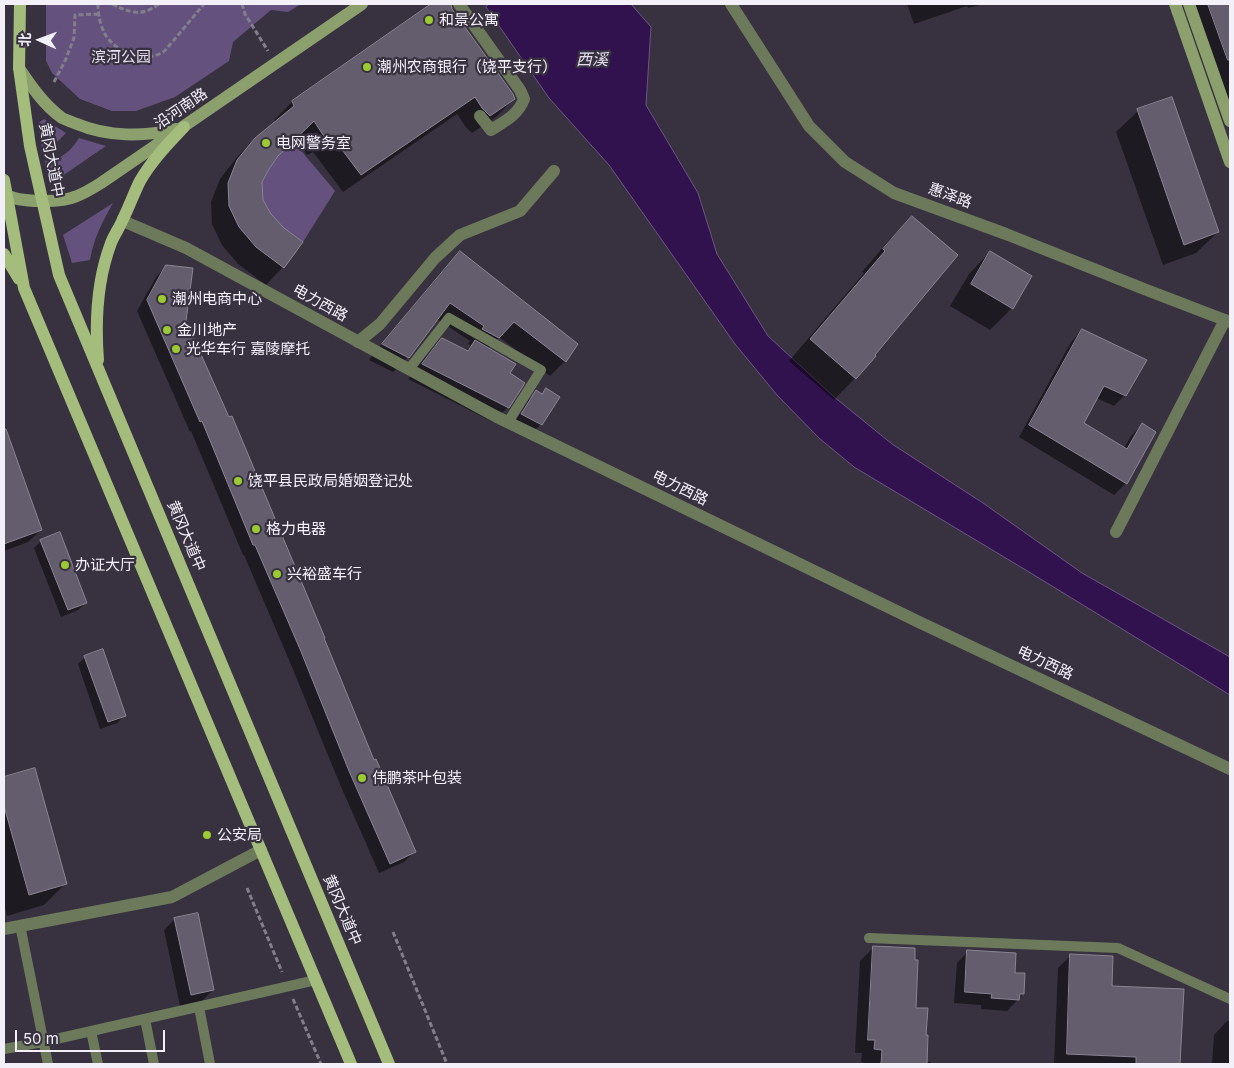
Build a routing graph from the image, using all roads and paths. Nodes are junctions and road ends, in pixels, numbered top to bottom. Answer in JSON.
{"nodes":[{"id":1,"x":20,"y":4,"type":"edge"},
{"id":2,"x":98,"y":4,"type":"edge"},
{"id":3,"x":112,"y":4,"type":"edge"},
{"id":4,"x":159,"y":4,"type":"edge"},
{"id":5,"x":204,"y":4,"type":"edge"},
{"id":6,"x":242,"y":4,"type":"edge"},
{"id":7,"x":362,"y":4,"type":"edge"},
{"id":8,"x":459,"y":4,"type":"edge"},
{"id":9,"x":731,"y":4,"type":"edge"},
{"id":10,"x":1176,"y":4,"type":"edge"},
{"id":11,"x":1190,"y":4,"type":"edge"},
{"id":12,"x":98,"y":14,"type":"junction"},
{"id":13,"x":276,"y":64,"type":"junction"},
{"id":14,"x":20,"y":68,"type":"junction"},
{"id":15,"x":54,"y":82,"type":"dead end"},
{"id":16,"x":480,"y":116,"type":"dead end"},
{"id":17,"x":1230,"y":121,"type":"edge"},
{"id":18,"x":184,"y":127,"type":"junction"},
{"id":19,"x":1230,"y":162,"type":"edge"},
{"id":20,"x":554,"y":171,"type":"dead end"},
{"id":21,"x":4,"y":180,"type":"edge"},
{"id":22,"x":5,"y":195,"type":"edge"},
{"id":23,"x":42,"y":202,"type":"junction"},
{"id":24,"x":122,"y":221,"type":"junction"},
{"id":25,"x":4,"y":254,"type":"edge"},
{"id":26,"x":24,"y":288,"type":"junction"},
{"id":27,"x":1228,"y":321,"type":"edge"},
{"id":28,"x":358,"y":342,"type":"junction"},
{"id":29,"x":409,"y":369,"type":"junction"},
{"id":30,"x":100,"y":373,"type":"junction"},
{"id":31,"x":508,"y":422,"type":"junction"},
{"id":32,"x":1116,"y":532,"type":"dead end"},
{"id":33,"x":1230,"y":768,"type":"edge"},
{"id":34,"x":261,"y":850,"type":"junction"},
{"id":35,"x":20,"y":926,"type":"junction"},
{"id":36,"x":4,"y":929,"type":"edge"},
{"id":37,"x":393,"y":932,"type":"dead end"},
{"id":38,"x":869,"y":938,"type":"dead end"},
{"id":39,"x":316,"y":980,"type":"junction"},
{"id":40,"x":1230,"y":999,"type":"edge"},
{"id":41,"x":199,"y":1007,"type":"junction"},
{"id":42,"x":145,"y":1019,"type":"junction"},
{"id":43,"x":91,"y":1031,"type":"junction"},
{"id":44,"x":43,"y":1042,"type":"junction"},
{"id":45,"x":4,"y":1049,"type":"edge"},
{"id":46,"x":48,"y":1064,"type":"edge"},
{"id":47,"x":98,"y":1064,"type":"edge"},
{"id":48,"x":154,"y":1064,"type":"edge"},
{"id":49,"x":210,"y":1064,"type":"edge"},
{"id":50,"x":351,"y":1064,"type":"edge"},
{"id":51,"x":389,"y":1064,"type":"edge"},
{"id":52,"x":447,"y":1064,"type":"edge"}],
"edges":[{"from":1,"to":14,"type":"main road","name":"黄冈大道中"},
{"from":2,"to":12,"type":"path"},
{"from":3,"to":4,"type":"path"},
{"from":5,"to":12,"type":"path"},
{"from":6,"to":13,"type":"path"},
{"from":7,"to":13,"type":"main road","name":"沿河南路"},
{"from":8,"to":16,"type":"street"},
{"from":9,"to":27,"type":"street","name":"惠泽路"},
{"from":10,"to":19,"type":"main road"},
{"from":11,"to":17,"type":"main road"},
{"from":12,"to":15,"type":"path"},
{"from":13,"to":18,"type":"main road","name":"沿河南路"},
{"from":14,"to":18,"type":"main road"},
{"from":14,"to":23,"type":"main road","name":"黄冈大道中"},
{"from":18,"to":23,"type":"main road","name":"沿河南路"},
{"from":18,"to":24,"type":"main road"},
{"from":20,"to":28,"type":"street"},
{"from":21,"to":22,"type":"main road"},
{"from":22,"to":23,"type":"main road","name":"沿河南路"},
{"from":22,"to":26,"type":"main road"},
{"from":23,"to":30,"type":"main road","name":"黄冈大道中"},
{"from":24,"to":28,"type":"street","name":"电力西路"},
{"from":24,"to":30,"type":"main road"},
{"from":25,"to":26,"type":"main road"},
{"from":26,"to":34,"type":"main road"},
{"from":27,"to":32,"type":"street"},
{"from":28,"to":29,"type":"street","name":"电力西路"},
{"from":29,"to":31,"type":"street","name":"电力西路"},
{"from":29,"to":31,"type":"lane"},
{"from":30,"to":51,"type":"main road","name":"黄冈大道中"},
{"from":31,"to":33,"type":"street","name":"电力西路"},
{"from":34,"to":35,"type":"street"},
{"from":34,"to":39,"type":"main road"},
{"from":35,"to":36,"type":"street"},
{"from":35,"to":44,"type":"lane"},
{"from":37,"to":52,"type":"path"},
{"from":38,"to":40,"type":"lane"},
{"from":39,"to":41,"type":"lane"},
{"from":39,"to":50,"type":"main road"},
{"from":41,"to":42,"type":"lane"},
{"from":41,"to":49,"type":"lane"},
{"from":42,"to":43,"type":"lane"},
{"from":42,"to":48,"type":"lane"},
{"from":43,"to":44,"type":"lane"},
{"from":43,"to":47,"type":"lane"},
{"from":44,"to":45,"type":"lane"},
{"from":44,"to":46,"type":"lane"}]}
